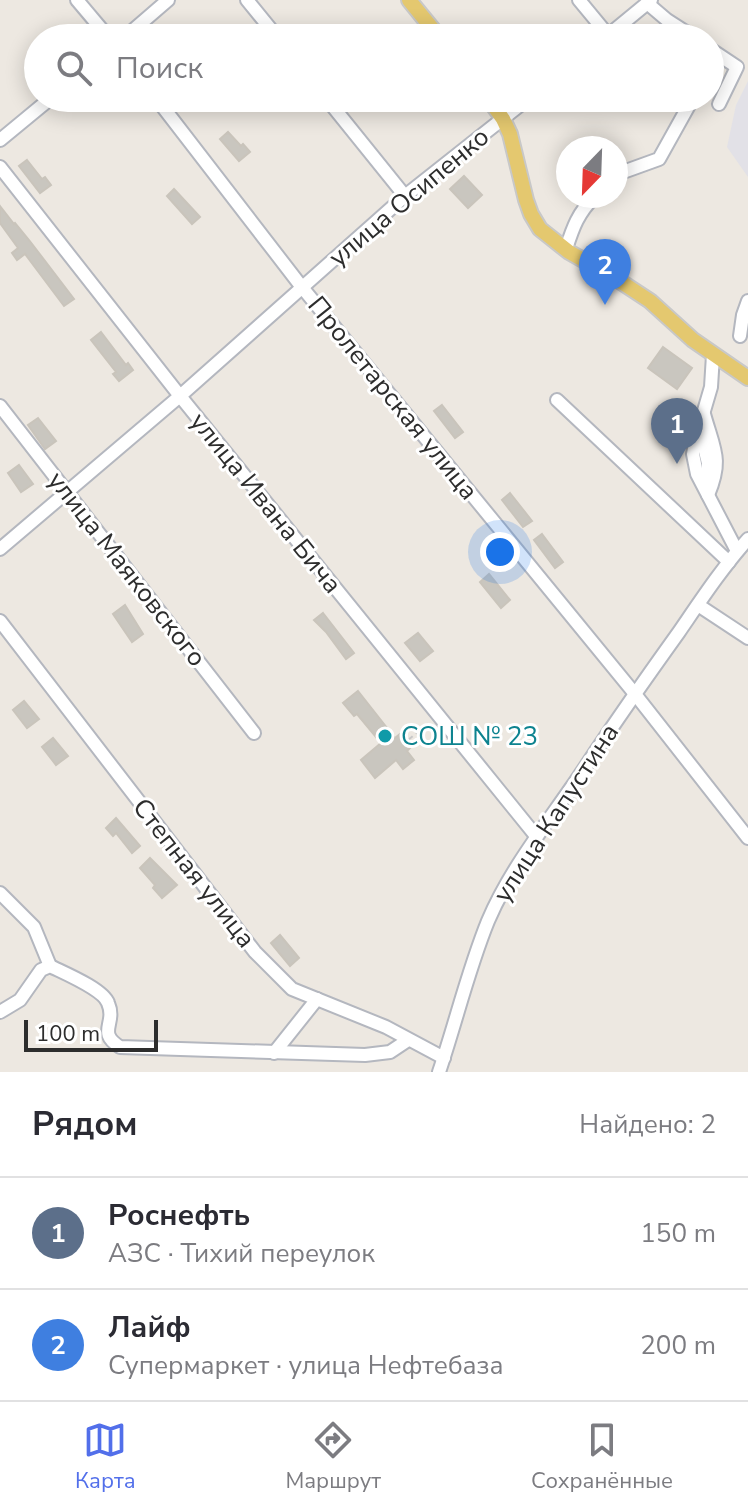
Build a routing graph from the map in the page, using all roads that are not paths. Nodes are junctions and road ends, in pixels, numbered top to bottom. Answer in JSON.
{"nodes":[{"id":1,"x":77,"y":0,"type":"edge"},
{"id":2,"x":168,"y":0,"type":"edge"},
{"id":3,"x":247,"y":0,"type":"edge"},
{"id":4,"x":409,"y":0,"type":"edge"},
{"id":5,"x":579,"y":0,"type":"edge"},
{"id":6,"x":649,"y":2,"type":"edge"},
{"id":7,"x":97,"y":24,"type":"edge"},
{"id":8,"x":140,"y":24,"type":"edge"},
{"id":9,"x":267,"y":24,"type":"edge"},
{"id":10,"x":429,"y":24,"type":"edge"},
{"id":11,"x":597,"y":24,"type":"edge"},
{"id":12,"x":622,"y":24,"type":"edge"},
{"id":13,"x":673,"y":24,"type":"edge"},
{"id":14,"x":724,"y":59,"type":"edge"},
{"id":15,"x":724,"y":94,"type":"edge"},
{"id":16,"x":34,"y":112,"type":"edge"},
{"id":17,"x":167,"y":112,"type":"edge"},
{"id":18,"x":337,"y":112,"type":"edge"},
{"id":19,"x":498,"y":112,"type":"edge"},
{"id":20,"x":512,"y":112,"type":"edge"},
{"id":21,"x":685,"y":112,"type":"edge"},
{"id":22,"x":503,"y":119,"type":"junction"},
{"id":23,"x":0,"y":140,"type":"edge"},
{"id":24,"x":0,"y":167,"type":"edge"},
{"id":25,"x":628,"y":170,"type":"edge"},
{"id":26,"x":405,"y":196,"type":"junction"},
{"id":27,"x":583,"y":208,"type":"edge"},
{"id":28,"x":566,"y":249,"type":"junction"},
{"id":29,"x":301,"y":286,"type":"junction"},
{"id":30,"x":748,"y":301,"type":"edge"},
{"id":31,"x":740,"y":336,"type":"dead end"},
{"id":32,"x":713,"y":355,"type":"junction"},
{"id":33,"x":748,"y":378,"type":"edge"},
{"id":34,"x":180,"y":396,"type":"junction"},
{"id":35,"x":557,"y":400,"type":"dead end"},
{"id":36,"x":0,"y":406,"type":"edge"},
{"id":37,"x":704,"y":414,"type":"junction"},
{"id":38,"x":706,"y":491,"type":"junction"},
{"id":39,"x":68,"y":493,"type":"junction"},
{"id":40,"x":748,"y":539,"type":"edge"},
{"id":41,"x":0,"y":549,"type":"edge"},
{"id":42,"x":733,"y":556,"type":"junction"},
{"id":43,"x":698,"y":605,"type":"junction"},
{"id":44,"x":0,"y":621,"type":"edge"},
{"id":45,"x":748,"y":638,"type":"edge"},
{"id":46,"x":635,"y":694,"type":"junction"},
{"id":47,"x":254,"y":733,"type":"dead end"},
{"id":48,"x":536,"y":836,"type":"junction"},
{"id":49,"x":748,"y":838,"type":"edge"},
{"id":50,"x":0,"y":893,"type":"edge"},
{"id":51,"x":50,"y":966,"type":"junction"},
{"id":52,"x":317,"y":999,"type":"junction"},
{"id":53,"x":0,"y":1012,"type":"edge"},
{"id":54,"x":408,"y":1040,"type":"junction"},
{"id":55,"x":274,"y":1053,"type":"junction"},
{"id":56,"x":444,"y":1058,"type":"junction"},
{"id":57,"x":439,"y":1072,"type":"edge"}],
"edges":[{"from":1,"to":7,"type":"street"},
{"from":2,"to":8,"type":"street"},
{"from":3,"to":9,"type":"street"},
{"from":4,"to":10,"type":"main road"},
{"from":5,"to":11,"type":"street"},
{"from":6,"to":12,"type":"street"},
{"from":6,"to":13,"type":"street"},
{"from":14,"to":15,"type":"street"},
{"from":16,"to":23,"type":"street"},
{"from":17,"to":29,"type":"street","name":"Пролетарская улица"},
{"from":18,"to":26,"type":"street"},
{"from":19,"to":22,"type":"main road"},
{"from":20,"to":22,"type":"street","name":"улица Осипенко"},
{"from":21,"to":25,"type":"street"},
{"from":22,"to":26,"type":"street","name":"улица Осипенко"},
{"from":22,"to":28,"type":"main road"},
{"from":24,"to":34,"type":"street","name":"улица Ивана Бича"},
{"from":26,"to":29,"type":"street","name":"улица Осипенко"},
{"from":27,"to":28,"type":"street"},
{"from":28,"to":32,"type":"main road"},
{"from":29,"to":34,"type":"street","name":"улица Осипенко"},
{"from":29,"to":46,"type":"street","name":"Пролетарская улица"},
{"from":30,"to":31,"type":"street"},
{"from":32,"to":33,"type":"main road"},
{"from":32,"to":37,"type":"street"},
{"from":34,"to":39,"type":"street","name":"улица Осипенко"},
{"from":34,"to":48,"type":"street","name":"улица Ивана Бича"},
{"from":35,"to":42,"type":"street"},
{"from":36,"to":39,"type":"street","name":"улица Маяковского"},
{"from":37,"to":38,"type":"street"},
{"from":37,"to":38,"type":"street"},
{"from":38,"to":42,"type":"street"},
{"from":39,"to":41,"type":"street","name":"улица Осипенко"},
{"from":39,"to":47,"type":"street","name":"улица Маяковского"},
{"from":40,"to":42,"type":"street","name":"улица Капустина"},
{"from":42,"to":43,"type":"street","name":"улица Капустина"},
{"from":43,"to":45,"type":"street"},
{"from":43,"to":46,"type":"street","name":"улица Капустина"},
{"from":44,"to":52,"type":"street","name":"Степная улица"},
{"from":46,"to":48,"type":"street","name":"улица Капустина"},
{"from":46,"to":49,"type":"street","name":"Пролетарская улица"},
{"from":48,"to":56,"type":"street","name":"улица Капустина"},
{"from":50,"to":51,"type":"street"},
{"from":51,"to":53,"type":"street"},
{"from":51,"to":55,"type":"street"},
{"from":52,"to":54,"type":"street","name":"Степная улица"},
{"from":52,"to":55,"type":"street"},
{"from":54,"to":55,"type":"street"},
{"from":54,"to":56,"type":"street","name":"Степная улица"},
{"from":56,"to":57,"type":"street","name":"улица Капустина"}]}
